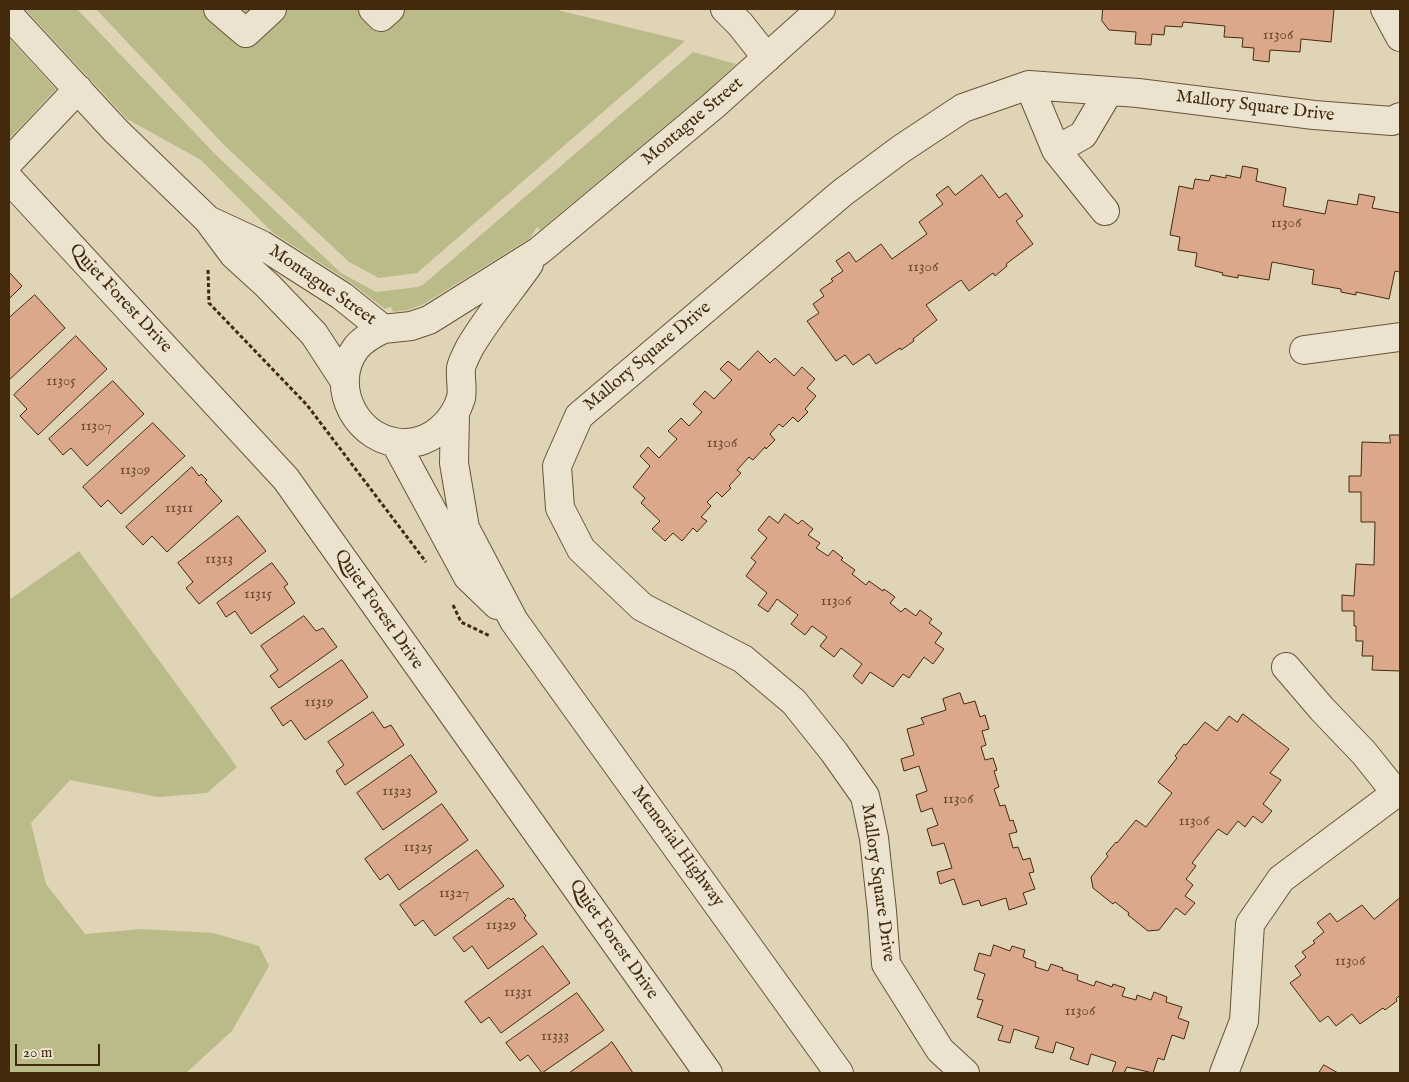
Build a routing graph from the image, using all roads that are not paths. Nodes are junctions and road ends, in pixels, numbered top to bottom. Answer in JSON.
{"nodes":[{"id":1,"x":218,"y":9,"type":"edge"},
{"id":2,"x":272,"y":9,"type":"edge"},
{"id":3,"x":373,"y":9,"type":"edge"},
{"id":4,"x":390,"y":9,"type":"edge"},
{"id":5,"x":725,"y":9,"type":"edge"},
{"id":6,"x":821,"y":9,"type":"edge"},
{"id":7,"x":1385,"y":9,"type":"edge"},
{"id":8,"x":9,"y":15,"type":"edge"},
{"id":9,"x":1400,"y":37,"type":"edge"},
{"id":10,"x":767,"y":58,"type":"junction"},
{"id":11,"x":1029,"y":85,"type":"junction"},
{"id":12,"x":78,"y":89,"type":"junction"},
{"id":13,"x":1108,"y":91,"type":"junction"},
{"id":14,"x":1400,"y":117,"type":"edge"},
{"id":15,"x":1056,"y":150,"type":"junction"},
{"id":16,"x":9,"y":162,"type":"edge"},
{"id":17,"x":9,"y":179,"type":"edge"},
{"id":18,"x":1105,"y":211,"type":"dead end"},
{"id":19,"x":208,"y":220,"type":"junction"},
{"id":20,"x":539,"y":251,"type":"junction"},
{"id":21,"x":383,"y":328,"type":"junction"},
{"id":22,"x":1400,"y":337,"type":"edge"},
{"id":23,"x":1304,"y":350,"type":"dead end"},
{"id":24,"x":344,"y":380,"type":"junction"},
{"id":25,"x":455,"y":414,"type":"junction"},
{"id":26,"x":395,"y":442,"type":"junction"},
{"id":27,"x":514,"y":621,"type":"junction"},
{"id":28,"x":1286,"y":667,"type":"dead end"},
{"id":29,"x":1398,"y":791,"type":"edge"},
{"id":30,"x":708,"y":1073,"type":"edge"},
{"id":31,"x":839,"y":1073,"type":"edge"},
{"id":32,"x":965,"y":1073,"type":"edge"},
{"id":33,"x":1224,"y":1073,"type":"edge"}],
"edges":[{"from":1,"to":2,"type":"street"},
{"from":3,"to":4,"type":"street"},
{"from":5,"to":10,"type":"street"},
{"from":6,"to":10,"type":"street","name":"Montague Street"},
{"from":7,"to":9,"type":"street"},
{"from":8,"to":12,"type":"street","name":"Montague Street"},
{"from":10,"to":20,"type":"street","name":"Montague Street"},
{"from":11,"to":13,"type":"street","name":"Mallory Square Drive"},
{"from":11,"to":15,"type":"street"},
{"from":11,"to":32,"type":"street","name":"Mallory Square Drive"},
{"from":12,"to":16,"type":"street"},
{"from":12,"to":19,"type":"street","name":"Montague Street"},
{"from":13,"to":14,"type":"street","name":"Mallory Square Drive"},
{"from":13,"to":15,"type":"street"},
{"from":15,"to":18,"type":"street"},
{"from":17,"to":30,"type":"street","name":"Quiet Forest Drive"},
{"from":19,"to":21,"type":"street","name":"Montague Street"},
{"from":19,"to":24,"type":"street","name":"Montague Street"},
{"from":20,"to":21,"type":"street","name":"Montague Street"},
{"from":20,"to":25,"type":"street","name":"Montague Street"},
{"from":21,"to":24,"type":"street"},
{"from":22,"to":23,"type":"street"},
{"from":24,"to":26,"type":"street"},
{"from":25,"to":26,"type":"street"},
{"from":25,"to":27,"type":"street","name":"Memorial Highway"},
{"from":26,"to":27,"type":"street","name":"Memorial Highway"},
{"from":27,"to":31,"type":"street","name":"Memorial Highway"},
{"from":28,"to":29,"type":"street"},
{"from":29,"to":33,"type":"street"}]}
